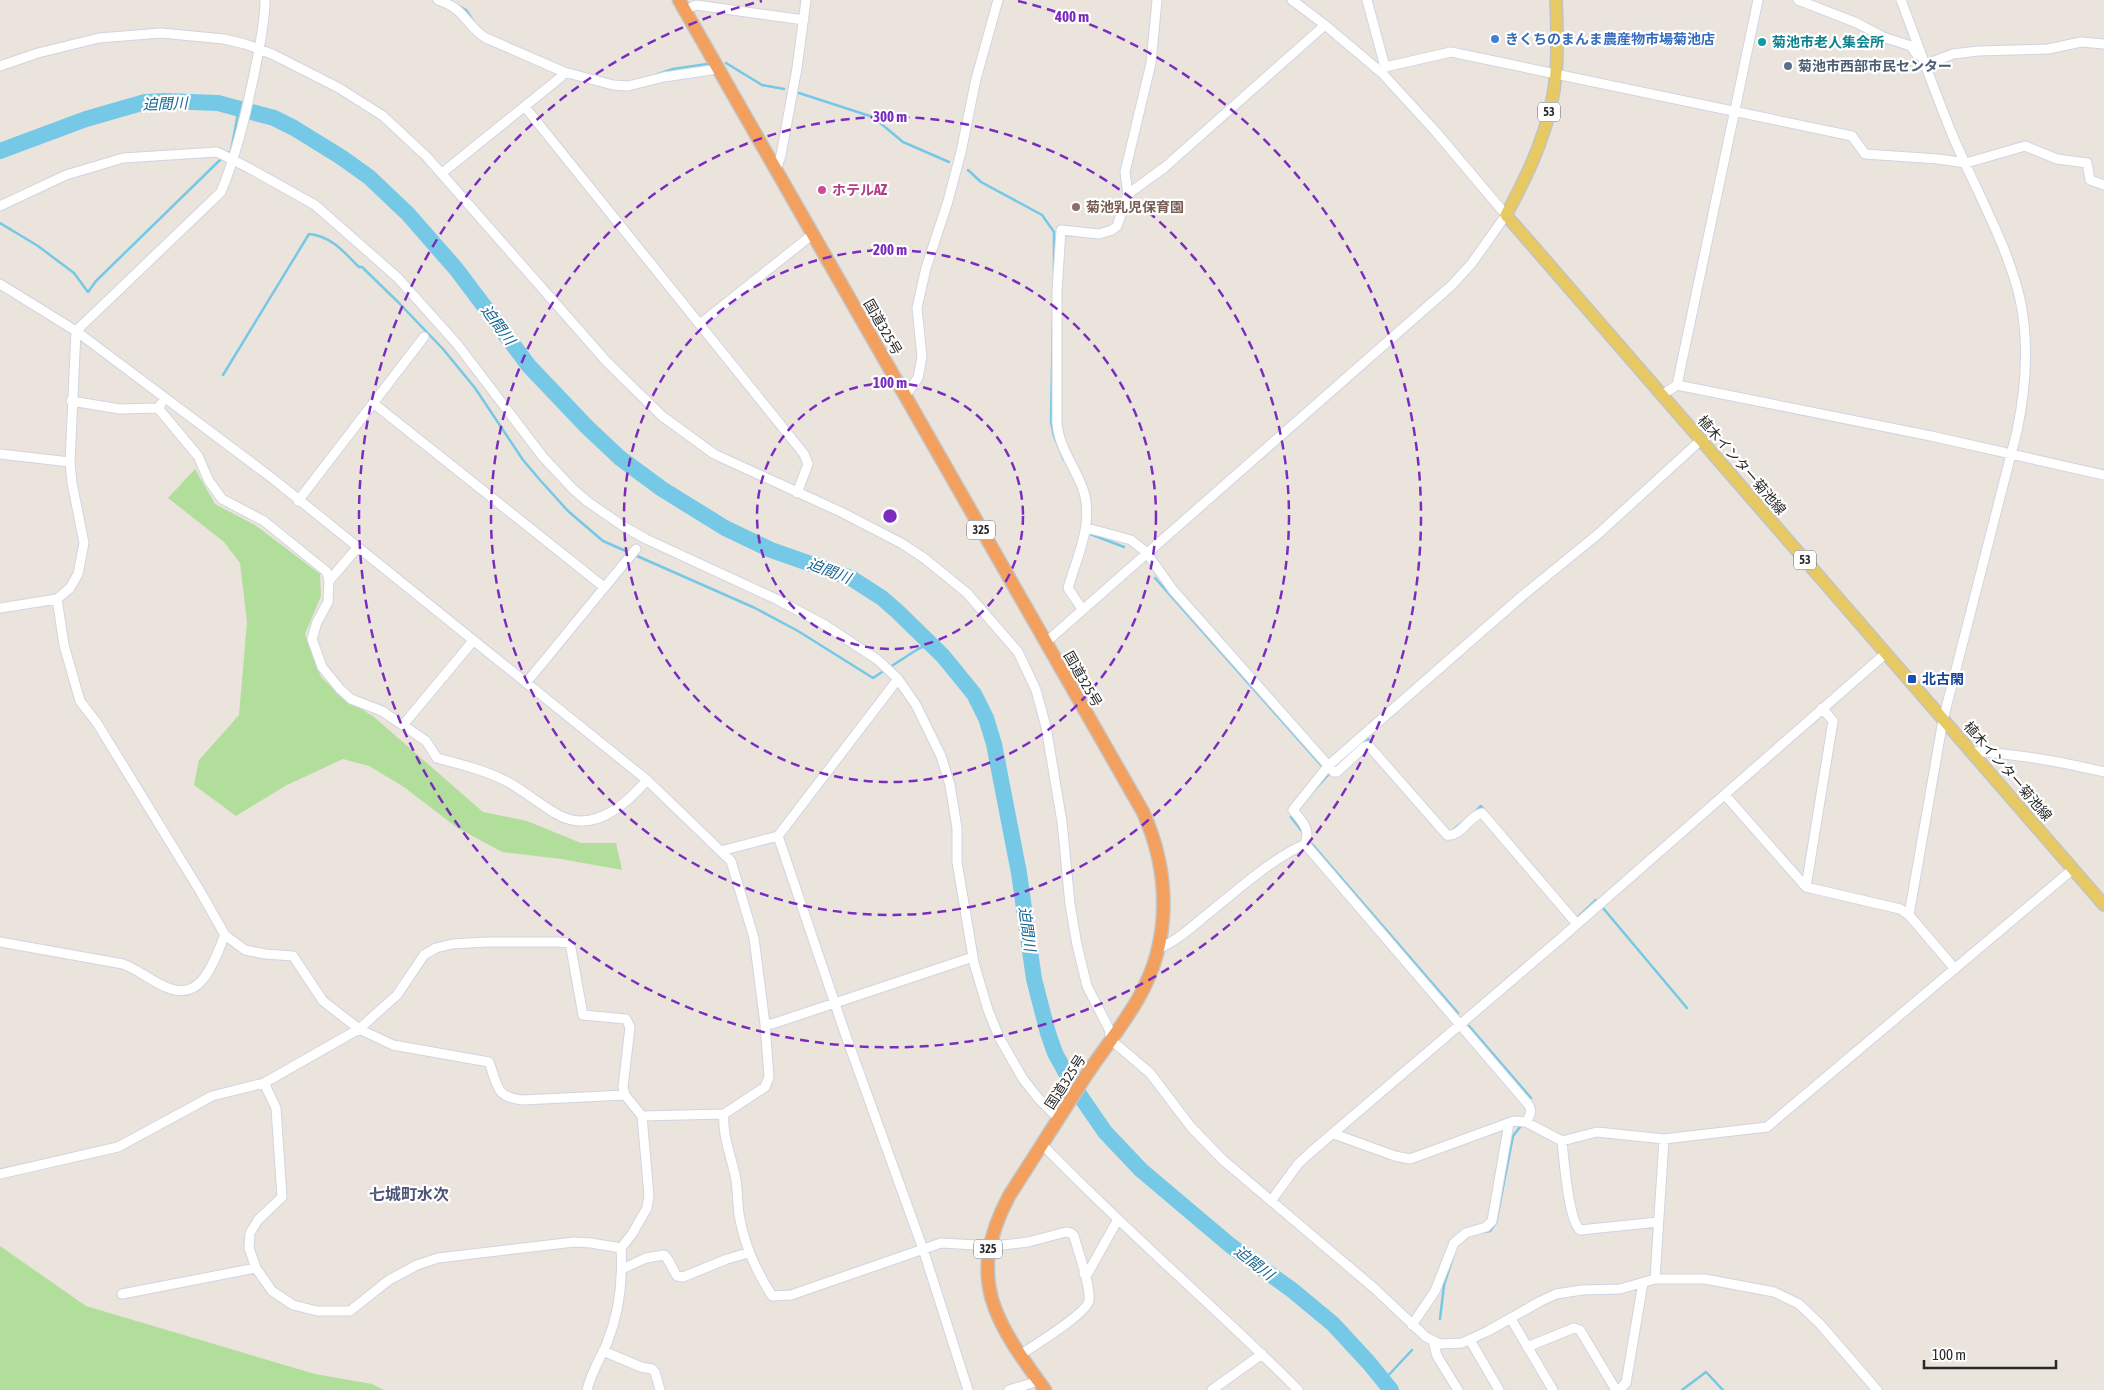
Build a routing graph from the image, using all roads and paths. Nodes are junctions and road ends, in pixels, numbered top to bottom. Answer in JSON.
{"nodes":[{"id":1,"x":265,"y":0,"type":"edge"},
{"id":2,"x":438,"y":0,"type":"edge"},
{"id":3,"x":806,"y":0,"type":"edge"},
{"id":4,"x":998,"y":0,"type":"edge"},
{"id":5,"x":1158,"y":0,"type":"edge"},
{"id":6,"x":1292,"y":0,"type":"edge"},
{"id":7,"x":1367,"y":0,"type":"edge"},
{"id":8,"x":1556,"y":0,"type":"edge"},
{"id":9,"x":1758,"y":0,"type":"edge"},
{"id":10,"x":1798,"y":0,"type":"edge"},
{"id":11,"x":1827,"y":0,"type":"edge"},
{"id":12,"x":1900,"y":0,"type":"edge"},
{"id":13,"x":682,"y":5,"type":"edge"},
{"id":14,"x":1830,"y":12,"type":"junction"},
{"id":15,"x":804,"y":20,"type":"junction"},
{"id":16,"x":1325,"y":25,"type":"junction"},
{"id":17,"x":2104,"y":44,"type":"edge"},
{"id":18,"x":259,"y":49,"type":"junction"},
{"id":19,"x":1924,"y":65,"type":"junction"},
{"id":20,"x":0,"y":66,"type":"edge"},
{"id":21,"x":718,"y":69,"type":"junction"},
{"id":22,"x":1383,"y":70,"type":"junction"},
{"id":23,"x":564,"y":72,"type":"junction"},
{"id":24,"x":1556,"y":74,"type":"junction"},
{"id":25,"x":525,"y":107,"type":"junction"},
{"id":26,"x":1734,"y":111,"type":"junction"},
{"id":27,"x":234,"y":160,"type":"junction"},
{"id":28,"x":1966,"y":163,"type":"junction"},
{"id":29,"x":776,"y":170,"type":"junction"},
{"id":30,"x":442,"y":173,"type":"junction"},
{"id":31,"x":2104,"y":185,"type":"edge"},
{"id":32,"x":1128,"y":194,"type":"junction"},
{"id":33,"x":0,"y":206,"type":"edge"},
{"id":34,"x":1506,"y":215,"type":"junction"},
{"id":35,"x":812,"y":234,"type":"junction"},
{"id":36,"x":0,"y":284,"type":"edge"},
{"id":37,"x":700,"y":324,"type":"junction"},
{"id":38,"x":76,"y":331,"type":"junction"},
{"id":39,"x":424,"y":337,"type":"dead end"},
{"id":40,"x":1677,"y":385,"type":"junction"},
{"id":41,"x":1662,"y":395,"type":"junction"},
{"id":42,"x":905,"y":396,"type":"junction"},
{"id":43,"x":165,"y":398,"type":"junction"},
{"id":44,"x":71,"y":401,"type":"junction"},
{"id":45,"x":373,"y":403,"type":"junction"},
{"id":46,"x":158,"y":408,"type":"junction"},
{"id":47,"x":1701,"y":440,"type":"junction"},
{"id":48,"x":0,"y":454,"type":"edge"},
{"id":49,"x":2010,"y":455,"type":"junction"},
{"id":50,"x":70,"y":462,"type":"junction"},
{"id":51,"x":2104,"y":475,"type":"edge"},
{"id":52,"x":798,"y":493,"type":"junction"},
{"id":53,"x":298,"y":501,"type":"junction"},
{"id":54,"x":1087,"y":528,"type":"junction"},
{"id":55,"x":356,"y":548,"type":"junction"},
{"id":56,"x":636,"y":549,"type":"dead end"},
{"id":57,"x":1146,"y":552,"type":"junction"},
{"id":58,"x":329,"y":581,"type":"junction"},
{"id":59,"x":604,"y":587,"type":"junction"},
{"id":60,"x":57,"y":599,"type":"junction"},
{"id":61,"x":0,"y":608,"type":"edge"},
{"id":62,"x":1082,"y":609,"type":"junction"},
{"id":63,"x":473,"y":640,"type":"junction"},
{"id":64,"x":1045,"y":643,"type":"junction"},
{"id":65,"x":1885,"y":654,"type":"junction"},
{"id":66,"x":898,"y":679,"type":"junction"},
{"id":67,"x":526,"y":683,"type":"junction"},
{"id":68,"x":1822,"y":708,"type":"junction"},
{"id":69,"x":1943,"y":720,"type":"junction"},
{"id":70,"x":403,"y":725,"type":"junction"},
{"id":71,"x":1971,"y":750,"type":"junction"},
{"id":72,"x":1328,"y":766,"type":"junction"},
{"id":73,"x":2104,"y":772,"type":"edge"},
{"id":74,"x":646,"y":780,"type":"junction"},
{"id":75,"x":1725,"y":794,"type":"junction"},
{"id":76,"x":778,"y":836,"type":"junction"},
{"id":77,"x":1305,"y":844,"type":"junction"},
{"id":78,"x":722,"y":851,"type":"junction"},
{"id":79,"x":2073,"y":869,"type":"junction"},
{"id":80,"x":1806,"y":886,"type":"junction"},
{"id":81,"x":2104,"y":905,"type":"edge"},
{"id":82,"x":1909,"y":915,"type":"junction"},
{"id":83,"x":1577,"y":924,"type":"junction"},
{"id":84,"x":225,"y":935,"type":"junction"},
{"id":85,"x":0,"y":942,"type":"edge"},
{"id":86,"x":1158,"y":949,"type":"junction"},
{"id":87,"x":973,"y":957,"type":"junction"},
{"id":88,"x":1955,"y":969,"type":"junction"},
{"id":89,"x":835,"y":1003,"type":"junction"},
{"id":90,"x":765,"y":1024,"type":"junction"},
{"id":91,"x":1460,"y":1024,"type":"junction"},
{"id":92,"x":359,"y":1029,"type":"junction"},
{"id":93,"x":1111,"y":1040,"type":"junction"},
{"id":94,"x":264,"y":1083,"type":"junction"},
{"id":95,"x":624,"y":1095,"type":"junction"},
{"id":96,"x":724,"y":1114,"type":"junction"},
{"id":97,"x":642,"y":1116,"type":"junction"},
{"id":98,"x":1061,"y":1116,"type":"junction"},
{"id":99,"x":1526,"y":1122,"type":"junction"},
{"id":100,"x":1509,"y":1123,"type":"junction"},
{"id":101,"x":1334,"y":1134,"type":"junction"},
{"id":102,"x":1664,"y":1138,"type":"junction"},
{"id":103,"x":1562,"y":1141,"type":"junction"},
{"id":104,"x":1042,"y":1144,"type":"junction"},
{"id":105,"x":0,"y":1174,"type":"edge"},
{"id":106,"x":1271,"y":1200,"type":"junction"},
{"id":107,"x":1117,"y":1221,"type":"junction"},
{"id":108,"x":1658,"y":1222,"type":"junction"},
{"id":109,"x":989,"y":1245,"type":"junction"},
{"id":110,"x":621,"y":1248,"type":"junction"},
{"id":111,"x":923,"y":1249,"type":"junction"},
{"id":112,"x":748,"y":1254,"type":"junction"},
{"id":113,"x":256,"y":1268,"type":"junction"},
{"id":114,"x":622,"y":1269,"type":"junction"},
{"id":115,"x":1084,"y":1274,"type":"junction"},
{"id":116,"x":1655,"y":1279,"type":"junction"},
{"id":117,"x":1643,"y":1283,"type":"junction"},
{"id":118,"x":122,"y":1294,"type":"dead end"},
{"id":119,"x":1511,"y":1318,"type":"junction"},
{"id":120,"x":1412,"y":1325,"type":"junction"},
{"id":121,"x":1470,"y":1340,"type":"junction"},
{"id":122,"x":1433,"y":1341,"type":"junction"},
{"id":123,"x":1527,"y":1346,"type":"junction"},
{"id":124,"x":603,"y":1350,"type":"junction"},
{"id":125,"x":1262,"y":1354,"type":"junction"},
{"id":126,"x":1020,"y":1355,"type":"junction"},
{"id":127,"x":1042,"y":1385,"type":"edge"},
{"id":128,"x":587,"y":1390,"type":"edge"},
{"id":129,"x":660,"y":1390,"type":"edge"},
{"id":130,"x":968,"y":1390,"type":"edge"},
{"id":131,"x":1009,"y":1390,"type":"edge"},
{"id":132,"x":1212,"y":1390,"type":"edge"},
{"id":133,"x":1298,"y":1390,"type":"edge"},
{"id":134,"x":1458,"y":1390,"type":"edge"},
{"id":135,"x":1499,"y":1390,"type":"edge"},
{"id":136,"x":1553,"y":1390,"type":"edge"},
{"id":137,"x":1618,"y":1390,"type":"edge"},
{"id":138,"x":1877,"y":1390,"type":"edge"}],
"edges":[{"from":1,"to":18,"type":"street"},
{"from":2,"to":23,"type":"street"},
{"from":3,"to":15,"type":"street"},
{"from":4,"to":42,"type":"street"},
{"from":5,"to":32,"type":"street"},
{"from":6,"to":16,"type":"street"},
{"from":7,"to":22,"type":"street"},
{"from":8,"to":24,"type":"main road","number":"53"},
{"from":9,"to":26,"type":"street"},
{"from":10,"to":14,"type":"street"},
{"from":11,"to":14,"type":"street"},
{"from":12,"to":19,"type":"street"},
{"from":13,"to":15,"type":"street"},
{"from":13,"to":21,"type":"highway","name":"国道325号","number":"325"},
{"from":14,"to":19,"type":"street"},
{"from":15,"to":29,"type":"street"},
{"from":16,"to":22,"type":"street"},
{"from":16,"to":32,"type":"street"},
{"from":17,"to":19,"type":"street"},
{"from":18,"to":20,"type":"street"},
{"from":18,"to":27,"type":"street"},
{"from":18,"to":30,"type":"street"},
{"from":19,"to":28,"type":"street"},
{"from":21,"to":23,"type":"street"},
{"from":21,"to":29,"type":"highway","name":"国道325号","number":"325"},
{"from":22,"to":24,"type":"street"},
{"from":22,"to":34,"type":"street"},
{"from":23,"to":25,"type":"street"},
{"from":24,"to":26,"type":"street"},
{"from":24,"to":34,"type":"main road","number":"53"},
{"from":25,"to":30,"type":"street"},
{"from":25,"to":37,"type":"street"},
{"from":26,"to":28,"type":"street"},
{"from":26,"to":40,"type":"street"},
{"from":27,"to":33,"type":"street"},
{"from":27,"to":38,"type":"street"},
{"from":27,"to":66,"type":"street"},
{"from":28,"to":31,"type":"street"},
{"from":28,"to":49,"type":"street"},
{"from":29,"to":35,"type":"highway","name":"国道325号","number":"325"},
{"from":30,"to":52,"type":"street"},
{"from":32,"to":54,"type":"street"},
{"from":34,"to":41,"type":"main road","name":"植木インター菊池線","number":"53"},
{"from":34,"to":57,"type":"street"},
{"from":35,"to":37,"type":"street"},
{"from":35,"to":42,"type":"highway","name":"国道325号","number":"325"},
{"from":36,"to":38,"type":"street"},
{"from":37,"to":52,"type":"street"},
{"from":38,"to":43,"type":"street"},
{"from":38,"to":44,"type":"street"},
{"from":39,"to":45,"type":"street"},
{"from":40,"to":41,"type":"street"},
{"from":40,"to":49,"type":"street"},
{"from":41,"to":47,"type":"main road","name":"植木インター菊池線","number":"53"},
{"from":42,"to":64,"type":"highway","name":"国道325号","number":"325"},
{"from":43,"to":46,"type":"street"},
{"from":43,"to":53,"type":"street"},
{"from":44,"to":46,"type":"street"},
{"from":44,"to":50,"type":"street"},
{"from":45,"to":53,"type":"street"},
{"from":45,"to":59,"type":"street"},
{"from":46,"to":58,"type":"street"},
{"from":47,"to":65,"type":"main road","name":"植木インター菊池線","number":"53"},
{"from":47,"to":72,"type":"street"},
{"from":48,"to":50,"type":"street"},
{"from":49,"to":51,"type":"street"},
{"from":49,"to":69,"type":"street"},
{"from":50,"to":60,"type":"street"},
{"from":52,"to":93,"type":"street"},
{"from":53,"to":55,"type":"street"},
{"from":54,"to":57,"type":"street"},
{"from":54,"to":62,"type":"street"},
{"from":55,"to":58,"type":"street"},
{"from":55,"to":63,"type":"street"},
{"from":56,"to":59,"type":"street"},
{"from":57,"to":62,"type":"street"},
{"from":57,"to":72,"type":"street"},
{"from":58,"to":70,"type":"street"},
{"from":59,"to":67,"type":"street"},
{"from":60,"to":61,"type":"street"},
{"from":60,"to":84,"type":"street"},
{"from":62,"to":64,"type":"street"},
{"from":63,"to":67,"type":"street"},
{"from":63,"to":70,"type":"street"},
{"from":64,"to":86,"type":"highway","name":"国道325号","number":"325"},
{"from":65,"to":68,"type":"street"},
{"from":65,"to":69,"type":"main road","name":"植木インター菊池線","number":"53"},
{"from":66,"to":76,"type":"street"},
{"from":66,"to":87,"type":"street"},
{"from":67,"to":74,"type":"street"},
{"from":68,"to":75,"type":"street"},
{"from":68,"to":80,"type":"street"},
{"from":69,"to":71,"type":"main road","name":"植木インター菊池線","number":"53"},
{"from":69,"to":82,"type":"street"},
{"from":70,"to":74,"type":"street"},
{"from":71,"to":73,"type":"street"},
{"from":71,"to":79,"type":"main road","name":"植木インター菊池線","number":"53"},
{"from":72,"to":77,"type":"street"},
{"from":72,"to":83,"type":"street"},
{"from":74,"to":78,"type":"street"},
{"from":75,"to":80,"type":"street"},
{"from":75,"to":83,"type":"street"},
{"from":76,"to":78,"type":"street"},
{"from":76,"to":89,"type":"street"},
{"from":77,"to":86,"type":"street"},
{"from":77,"to":91,"type":"street"},
{"from":78,"to":90,"type":"street"},
{"from":79,"to":81,"type":"main road","name":"植木インター菊池線","number":"53"},
{"from":79,"to":88,"type":"street"},
{"from":80,"to":82,"type":"street"},
{"from":82,"to":88,"type":"street"},
{"from":83,"to":91,"type":"street"},
{"from":84,"to":85,"type":"street"},
{"from":84,"to":92,"type":"street"},
{"from":86,"to":93,"type":"highway","name":"国道325号","number":"325"},
{"from":87,"to":89,"type":"street"},
{"from":87,"to":98,"type":"street"},
{"from":88,"to":102,"type":"street"},
{"from":89,"to":90,"type":"street"},
{"from":89,"to":111,"type":"street"},
{"from":90,"to":96,"type":"street"},
{"from":91,"to":99,"type":"street"},
{"from":91,"to":101,"type":"street"},
{"from":92,"to":94,"type":"street"},
{"from":92,"to":95,"type":"street"},
{"from":92,"to":95,"type":"street"},
{"from":93,"to":98,"type":"highway","name":"国道325号","number":"325"},
{"from":93,"to":106,"type":"street"},
{"from":94,"to":105,"type":"street"},
{"from":94,"to":113,"type":"street"},
{"from":95,"to":97,"type":"street"},
{"from":96,"to":97,"type":"street"},
{"from":96,"to":112,"type":"street"},
{"from":97,"to":110,"type":"street"},
{"from":98,"to":104,"type":"highway","name":"国道325号","number":"325"},
{"from":99,"to":100,"type":"street"},
{"from":99,"to":103,"type":"street"},
{"from":100,"to":101,"type":"street"},
{"from":100,"to":120,"type":"street"},
{"from":101,"to":106,"type":"street"},
{"from":102,"to":103,"type":"street"},
{"from":102,"to":108,"type":"street"},
{"from":103,"to":108,"type":"street"},
{"from":104,"to":107,"type":"street"},
{"from":104,"to":109,"type":"highway","name":"国道325号","number":"325"},
{"from":106,"to":120,"type":"street"},
{"from":107,"to":115,"type":"street"},
{"from":107,"to":125,"type":"street"},
{"from":108,"to":116,"type":"street"},
{"from":109,"to":111,"type":"street"},
{"from":109,"to":115,"type":"street"},
{"from":109,"to":126,"type":"highway","name":"国道325号","number":"325"},
{"from":110,"to":113,"type":"street"},
{"from":110,"to":114,"type":"street"},
{"from":111,"to":112,"type":"street"},
{"from":111,"to":130,"type":"street"},
{"from":112,"to":114,"type":"street"},
{"from":113,"to":118,"type":"street"},
{"from":114,"to":124,"type":"street"},
{"from":115,"to":126,"type":"street"},
{"from":116,"to":117,"type":"street"},
{"from":116,"to":138,"type":"street"},
{"from":117,"to":119,"type":"street"},
{"from":117,"to":137,"type":"street"},
{"from":119,"to":121,"type":"street"},
{"from":119,"to":123,"type":"street"},
{"from":120,"to":122,"type":"street"},
{"from":121,"to":122,"type":"street"},
{"from":121,"to":135,"type":"street"},
{"from":122,"to":134,"type":"street"},
{"from":123,"to":136,"type":"street"},
{"from":123,"to":137,"type":"street"},
{"from":124,"to":128,"type":"street"},
{"from":124,"to":129,"type":"street"},
{"from":125,"to":132,"type":"street"},
{"from":125,"to":133,"type":"street"},
{"from":126,"to":127,"type":"highway","name":"国道325号","number":"325"},
{"from":127,"to":131,"type":"street"}]}
